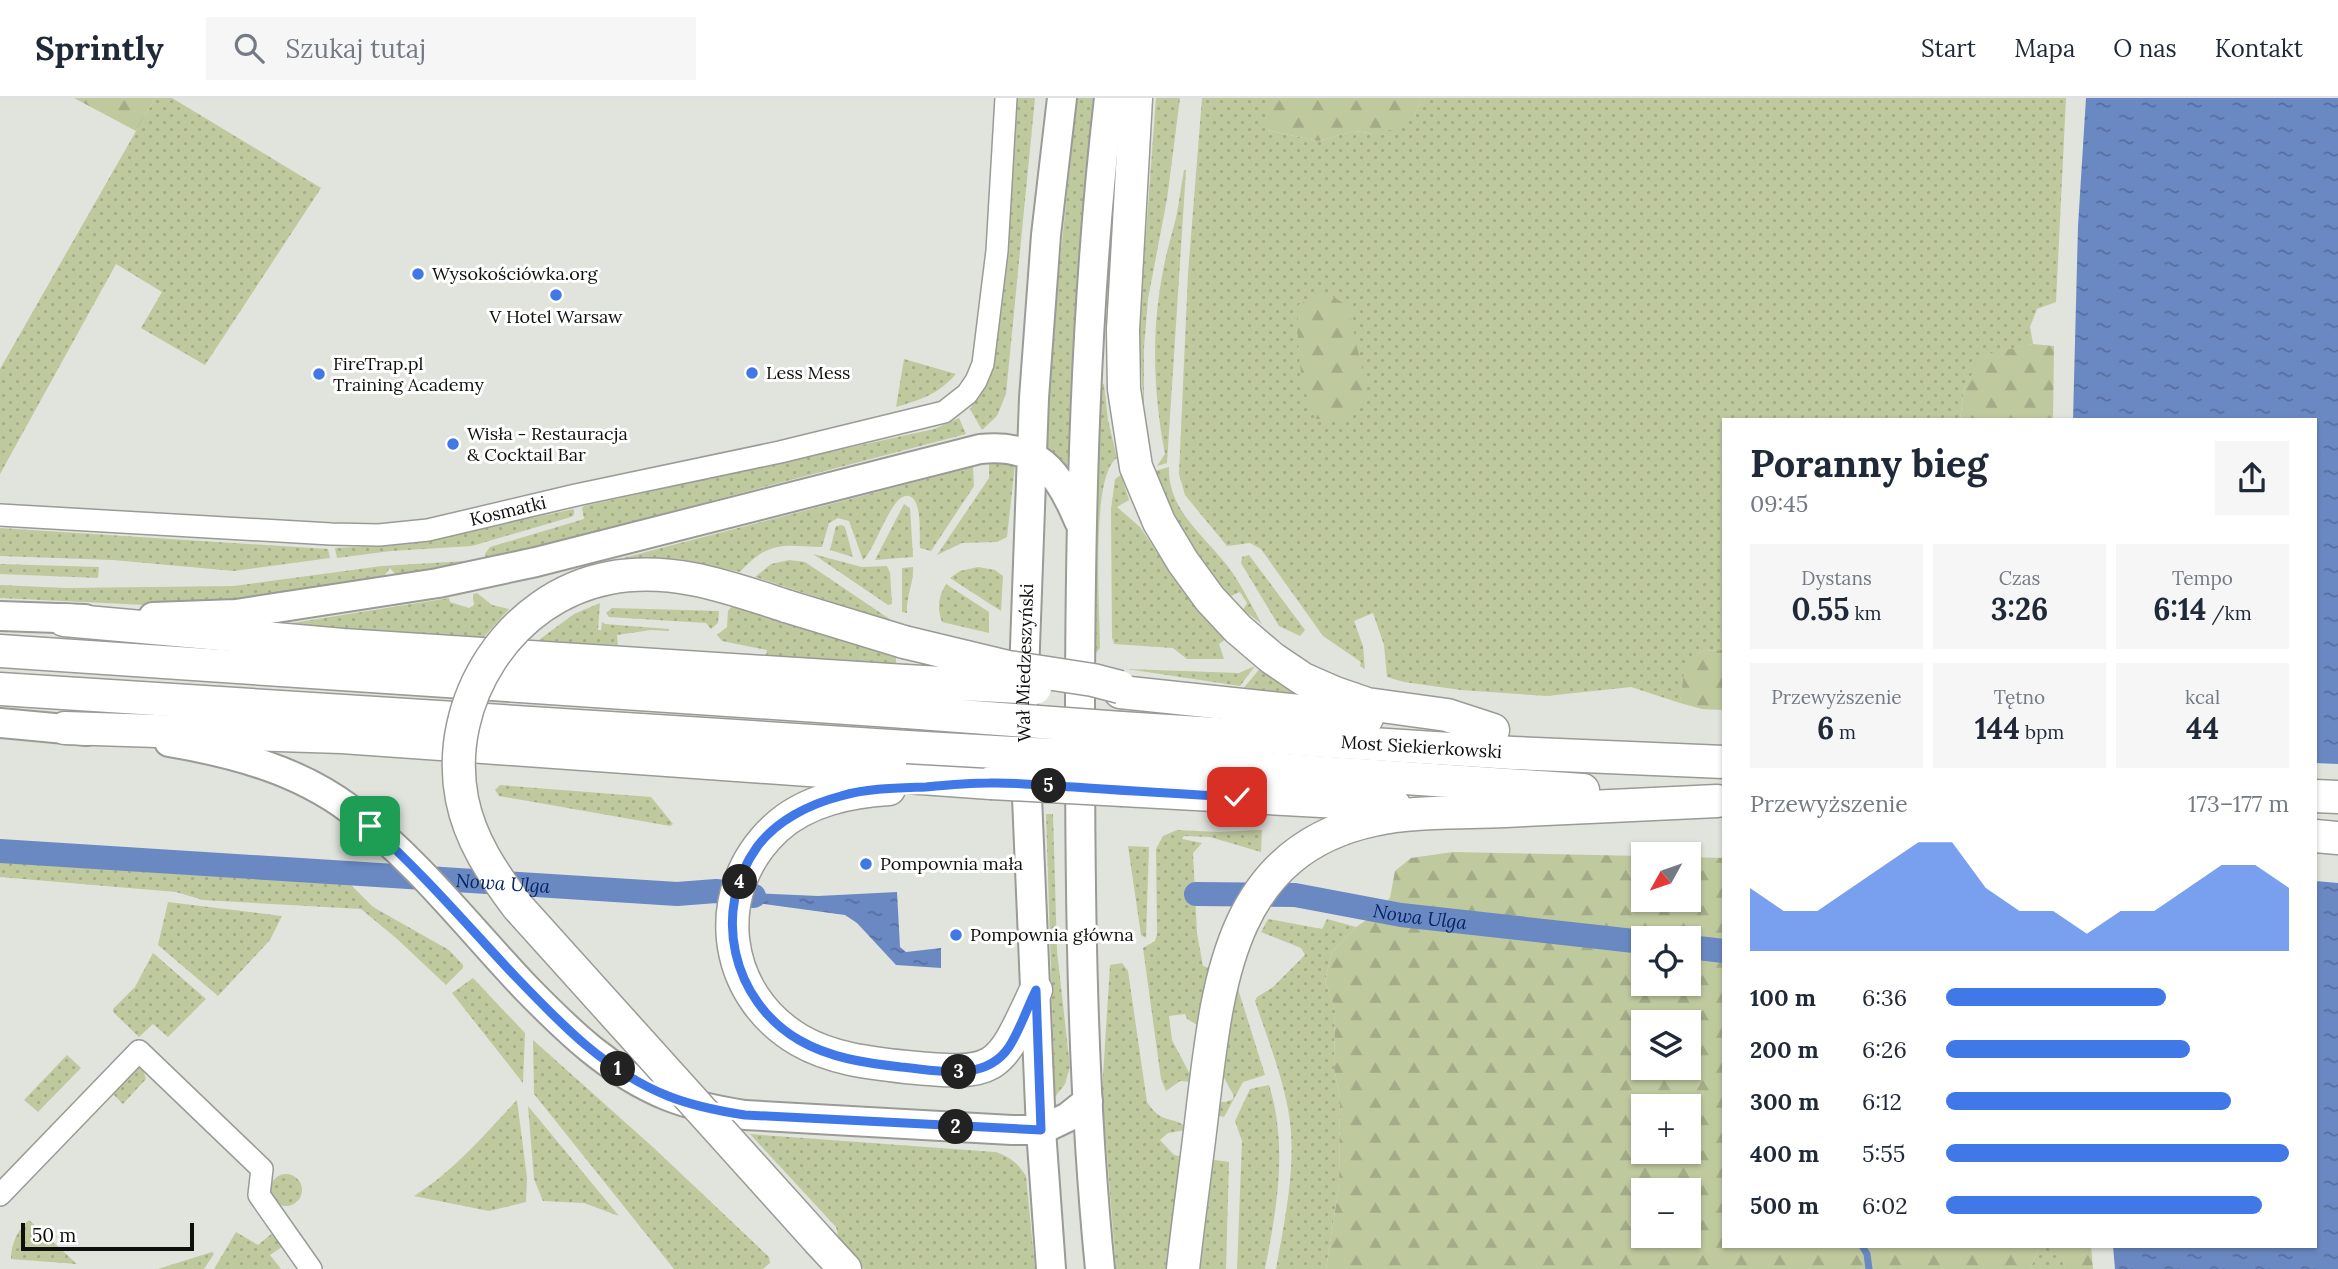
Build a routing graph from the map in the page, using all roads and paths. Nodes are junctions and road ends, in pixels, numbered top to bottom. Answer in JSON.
{"nodes":[{"id":1,"x":1006,"y":98,"type":"edge"},
{"id":2,"x":1062,"y":98,"type":"edge"},
{"id":3,"x":1109,"y":98,"type":"edge"},
{"id":4,"x":1136,"y":98,"type":"edge"},
{"id":5,"x":1031,"y":454,"type":"junction"},
{"id":6,"x":0,"y":515,"type":"edge"},
{"id":7,"x":1080,"y":524,"type":"junction"},
{"id":8,"x":0,"y":616,"type":"edge"},
{"id":9,"x":64,"y":620,"type":"junction"},
{"id":10,"x":0,"y":651,"type":"edge"},
{"id":11,"x":0,"y":689,"type":"edge"},
{"id":12,"x":1128,"y":691,"type":"junction"},
{"id":13,"x":1344,"y":718,"type":"junction"},
{"id":14,"x":0,"y":723,"type":"edge"},
{"id":15,"x":65,"y":728,"type":"junction"},
{"id":16,"x":1711,"y":761,"type":"edge"},
{"id":17,"x":908,"y":770,"type":"junction"},
{"id":18,"x":1340,"y":788,"type":"junction"},
{"id":19,"x":2317,"y":796,"type":"edge"},
{"id":20,"x":2338,"y":797,"type":"edge"},
{"id":21,"x":1720,"y":801,"type":"edge"},
{"id":22,"x":1511,"y":811,"type":"junction"},
{"id":23,"x":2317,"y":836,"type":"edge"},
{"id":24,"x":2338,"y":838,"type":"edge"},
{"id":25,"x":1036,"y":990,"type":"junction"},
{"id":26,"x":1088,"y":1101,"type":"junction"},
{"id":27,"x":1041,"y":1130,"type":"junction"},
{"id":28,"x":0,"y":1195,"type":"edge"},
{"id":29,"x":311,"y":1269,"type":"edge"},
{"id":30,"x":845,"y":1269,"type":"edge"},
{"id":31,"x":1051,"y":1269,"type":"edge"},
{"id":32,"x":1100,"y":1269,"type":"edge"},
{"id":33,"x":1183,"y":1269,"type":"edge"}],
"edges":[{"from":1,"to":6,"type":"street","name":"Kosmatki"},
{"from":2,"to":5,"type":"main road","name":"Wał Miedzeszyński"},
{"from":3,"to":7,"type":"main road"},
{"from":4,"to":13,"type":"main road"},
{"from":5,"to":7,"type":"main road"},
{"from":5,"to":9,"type":"main road"},
{"from":5,"to":25,"type":"main road","name":"Wał Miedzeszyński"},
{"from":7,"to":26,"type":"main road"},
{"from":8,"to":9,"type":"main road"},
{"from":9,"to":12,"type":"main road","bridge":true},
{"from":10,"to":13,"type":"main road","name":"Most Siekierkowski","bridge":true},
{"from":11,"to":17,"type":"main road"},
{"from":12,"to":13,"type":"main road"},
{"from":12,"to":30,"type":"main road","bridge":true},
{"from":13,"to":16,"type":"main road"},
{"from":13,"to":16,"type":"main road","name":"Most Siekierkowski"},
{"from":14,"to":15,"type":"main road"},
{"from":15,"to":17,"type":"main road"},
{"from":15,"to":27,"type":"main road"},
{"from":17,"to":18,"type":"main road","bridge":true},
{"from":17,"to":18,"type":"main road","name":"Most Siekierkowski","bridge":true},
{"from":17,"to":25,"type":"main road"},
{"from":18,"to":21,"type":"main road","name":"Most Siekierkowski"},
{"from":18,"to":22,"type":"main road"},
{"from":19,"to":20,"type":"main road"},
{"from":21,"to":22,"type":"main road"},
{"from":22,"to":33,"type":"main road"},
{"from":23,"to":24,"type":"main road"},
{"from":25,"to":27,"type":"main road","name":"Wał Miedzeszyński"},
{"from":26,"to":27,"type":"main road"},
{"from":26,"to":32,"type":"main road"},
{"from":27,"to":31,"type":"main road","name":"Wał Miedzeszyński"},
{"from":28,"to":29,"type":"street"}]}
